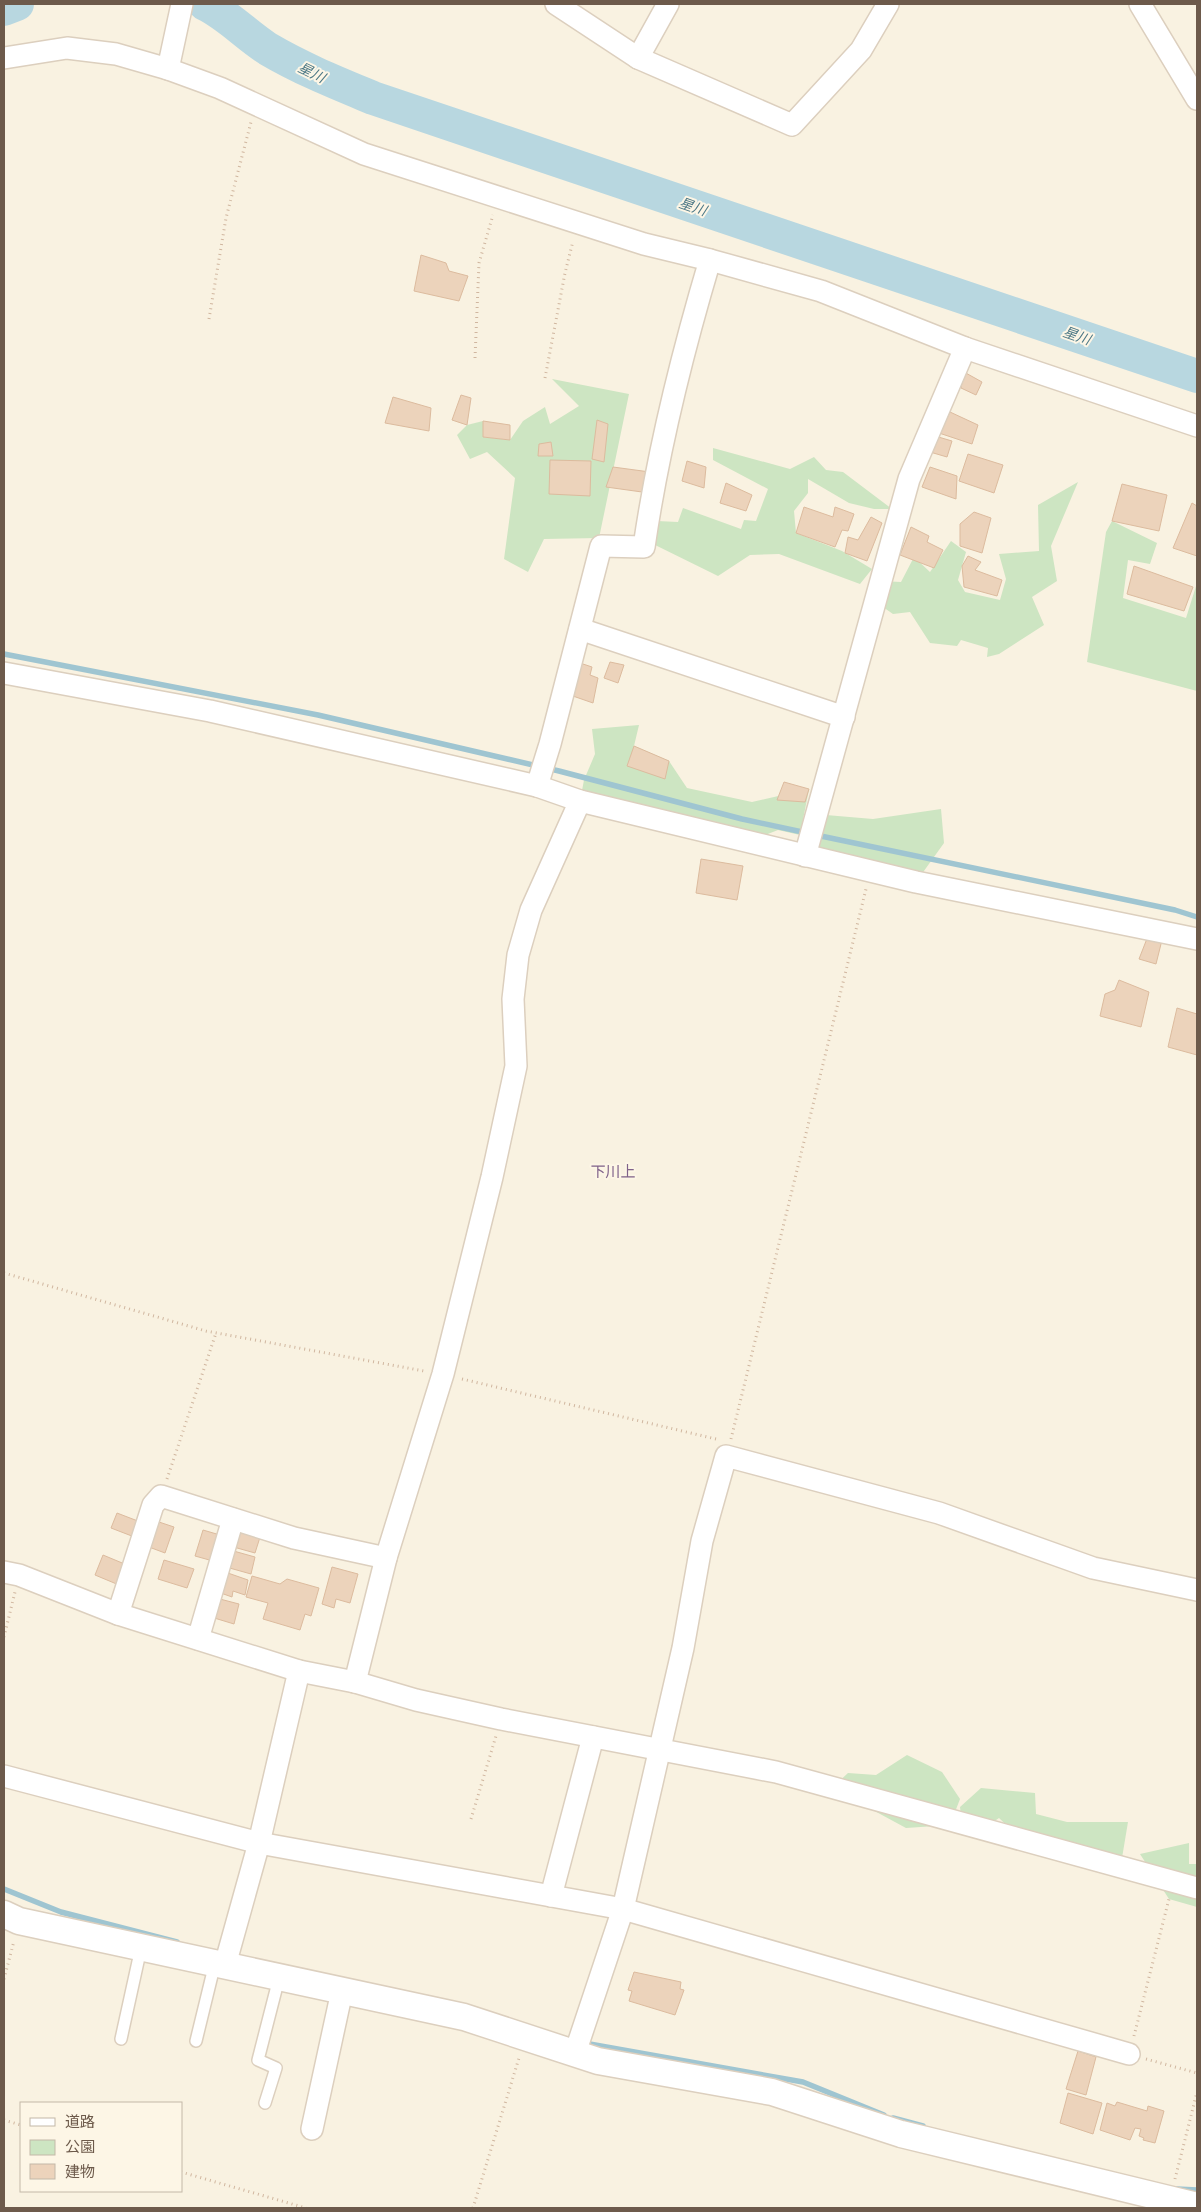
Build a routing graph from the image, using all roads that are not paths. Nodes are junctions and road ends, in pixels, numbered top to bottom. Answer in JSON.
{"nodes":[{"id":1,"x":182,"y":4,"type":"edge"},
{"id":2,"x":556,"y":4,"type":"edge"},
{"id":3,"x":668,"y":4,"type":"edge"},
{"id":4,"x":888,"y":4,"type":"edge"},
{"id":5,"x":1140,"y":4,"type":"edge"},
{"id":6,"x":4,"y":58,"type":"edge"},
{"id":7,"x":638,"y":58,"type":"junction"},
{"id":8,"x":170,"y":63,"type":"junction"},
{"id":9,"x":1197,"y":99,"type":"edge"},
{"id":10,"x":710,"y":260,"type":"junction"},
{"id":11,"x":965,"y":348,"type":"junction"},
{"id":12,"x":1197,"y":426,"type":"edge"},
{"id":13,"x":580,"y":629,"type":"junction"},
{"id":14,"x":4,"y":673,"type":"edge"},
{"id":15,"x":844,"y":716,"type":"junction"},
{"id":16,"x":537,"y":786,"type":"junction"},
{"id":17,"x":580,"y":801,"type":"junction"},
{"id":18,"x":806,"y":856,"type":"junction"},
{"id":19,"x":1197,"y":939,"type":"edge"},
{"id":20,"x":233,"y":1519,"type":"junction"},
{"id":21,"x":386,"y":1558,"type":"junction"},
{"id":22,"x":12,"y":1573,"type":"edge"},
{"id":23,"x":1197,"y":1590,"type":"edge"},
{"id":24,"x":118,"y":1614,"type":"junction"},
{"id":25,"x":198,"y":1639,"type":"junction"},
{"id":26,"x":299,"y":1670,"type":"junction"},
{"id":27,"x":355,"y":1682,"type":"junction"},
{"id":28,"x":593,"y":1737,"type":"junction"},
{"id":29,"x":659,"y":1750,"type":"junction"},
{"id":30,"x":4,"y":1776,"type":"edge"},
{"id":31,"x":259,"y":1843,"type":"junction"},
{"id":32,"x":1197,"y":1888,"type":"edge"},
{"id":33,"x":551,"y":1896,"type":"junction"},
{"id":34,"x":623,"y":1909,"type":"junction"},
{"id":35,"x":12,"y":1918,"type":"edge"},
{"id":36,"x":141,"y":1948,"type":"junction"},
{"id":37,"x":220,"y":1964,"type":"junction"},
{"id":38,"x":279,"y":1978,"type":"junction"},
{"id":39,"x":342,"y":1991,"type":"junction"},
{"id":40,"x":121,"y":2039,"type":"dead end"},
{"id":41,"x":196,"y":2041,"type":"dead end"},
{"id":42,"x":575,"y":2053,"type":"junction"},
{"id":43,"x":1129,"y":2054,"type":"road end"},
{"id":44,"x":265,"y":2103,"type":"dead end"},
{"id":45,"x":312,"y":2129,"type":"dead end"},
{"id":46,"x":1197,"y":2206,"type":"edge"}],
"edges":[{"from":1,"to":8,"type":"street"},
{"from":2,"to":7,"type":"street"},
{"from":3,"to":7,"type":"street"},
{"from":4,"to":7,"type":"street"},
{"from":5,"to":9,"type":"street"},
{"from":6,"to":8,"type":"street"},
{"from":8,"to":10,"type":"street"},
{"from":10,"to":11,"type":"street"},
{"from":10,"to":13,"type":"street"},
{"from":11,"to":12,"type":"street"},
{"from":11,"to":15,"type":"street"},
{"from":13,"to":15,"type":"street"},
{"from":13,"to":16,"type":"street"},
{"from":14,"to":16,"type":"street"},
{"from":15,"to":18,"type":"street"},
{"from":16,"to":17,"type":"street"},
{"from":17,"to":18,"type":"street"},
{"from":17,"to":21,"type":"street"},
{"from":18,"to":19,"type":"street"},
{"from":20,"to":21,"type":"street"},
{"from":20,"to":24,"type":"street"},
{"from":20,"to":25,"type":"street"},
{"from":21,"to":27,"type":"street"},
{"from":22,"to":24,"type":"street"},
{"from":23,"to":29,"type":"street"},
{"from":24,"to":25,"type":"street"},
{"from":25,"to":26,"type":"street"},
{"from":26,"to":27,"type":"street"},
{"from":26,"to":31,"type":"street"},
{"from":27,"to":28,"type":"street"},
{"from":28,"to":29,"type":"street"},
{"from":28,"to":33,"type":"street"},
{"from":29,"to":32,"type":"street"},
{"from":29,"to":34,"type":"street"},
{"from":30,"to":31,"type":"street"},
{"from":31,"to":33,"type":"street"},
{"from":31,"to":37,"type":"street"},
{"from":33,"to":34,"type":"street"},
{"from":34,"to":42,"type":"street"},
{"from":34,"to":43,"type":"street"},
{"from":35,"to":36,"type":"street"},
{"from":36,"to":37,"type":"street"},
{"from":36,"to":40,"type":"lane"},
{"from":37,"to":38,"type":"street"},
{"from":37,"to":41,"type":"lane"},
{"from":38,"to":39,"type":"street"},
{"from":38,"to":44,"type":"lane"},
{"from":39,"to":42,"type":"street"},
{"from":39,"to":45,"type":"street"},
{"from":42,"to":46,"type":"street"}]}
